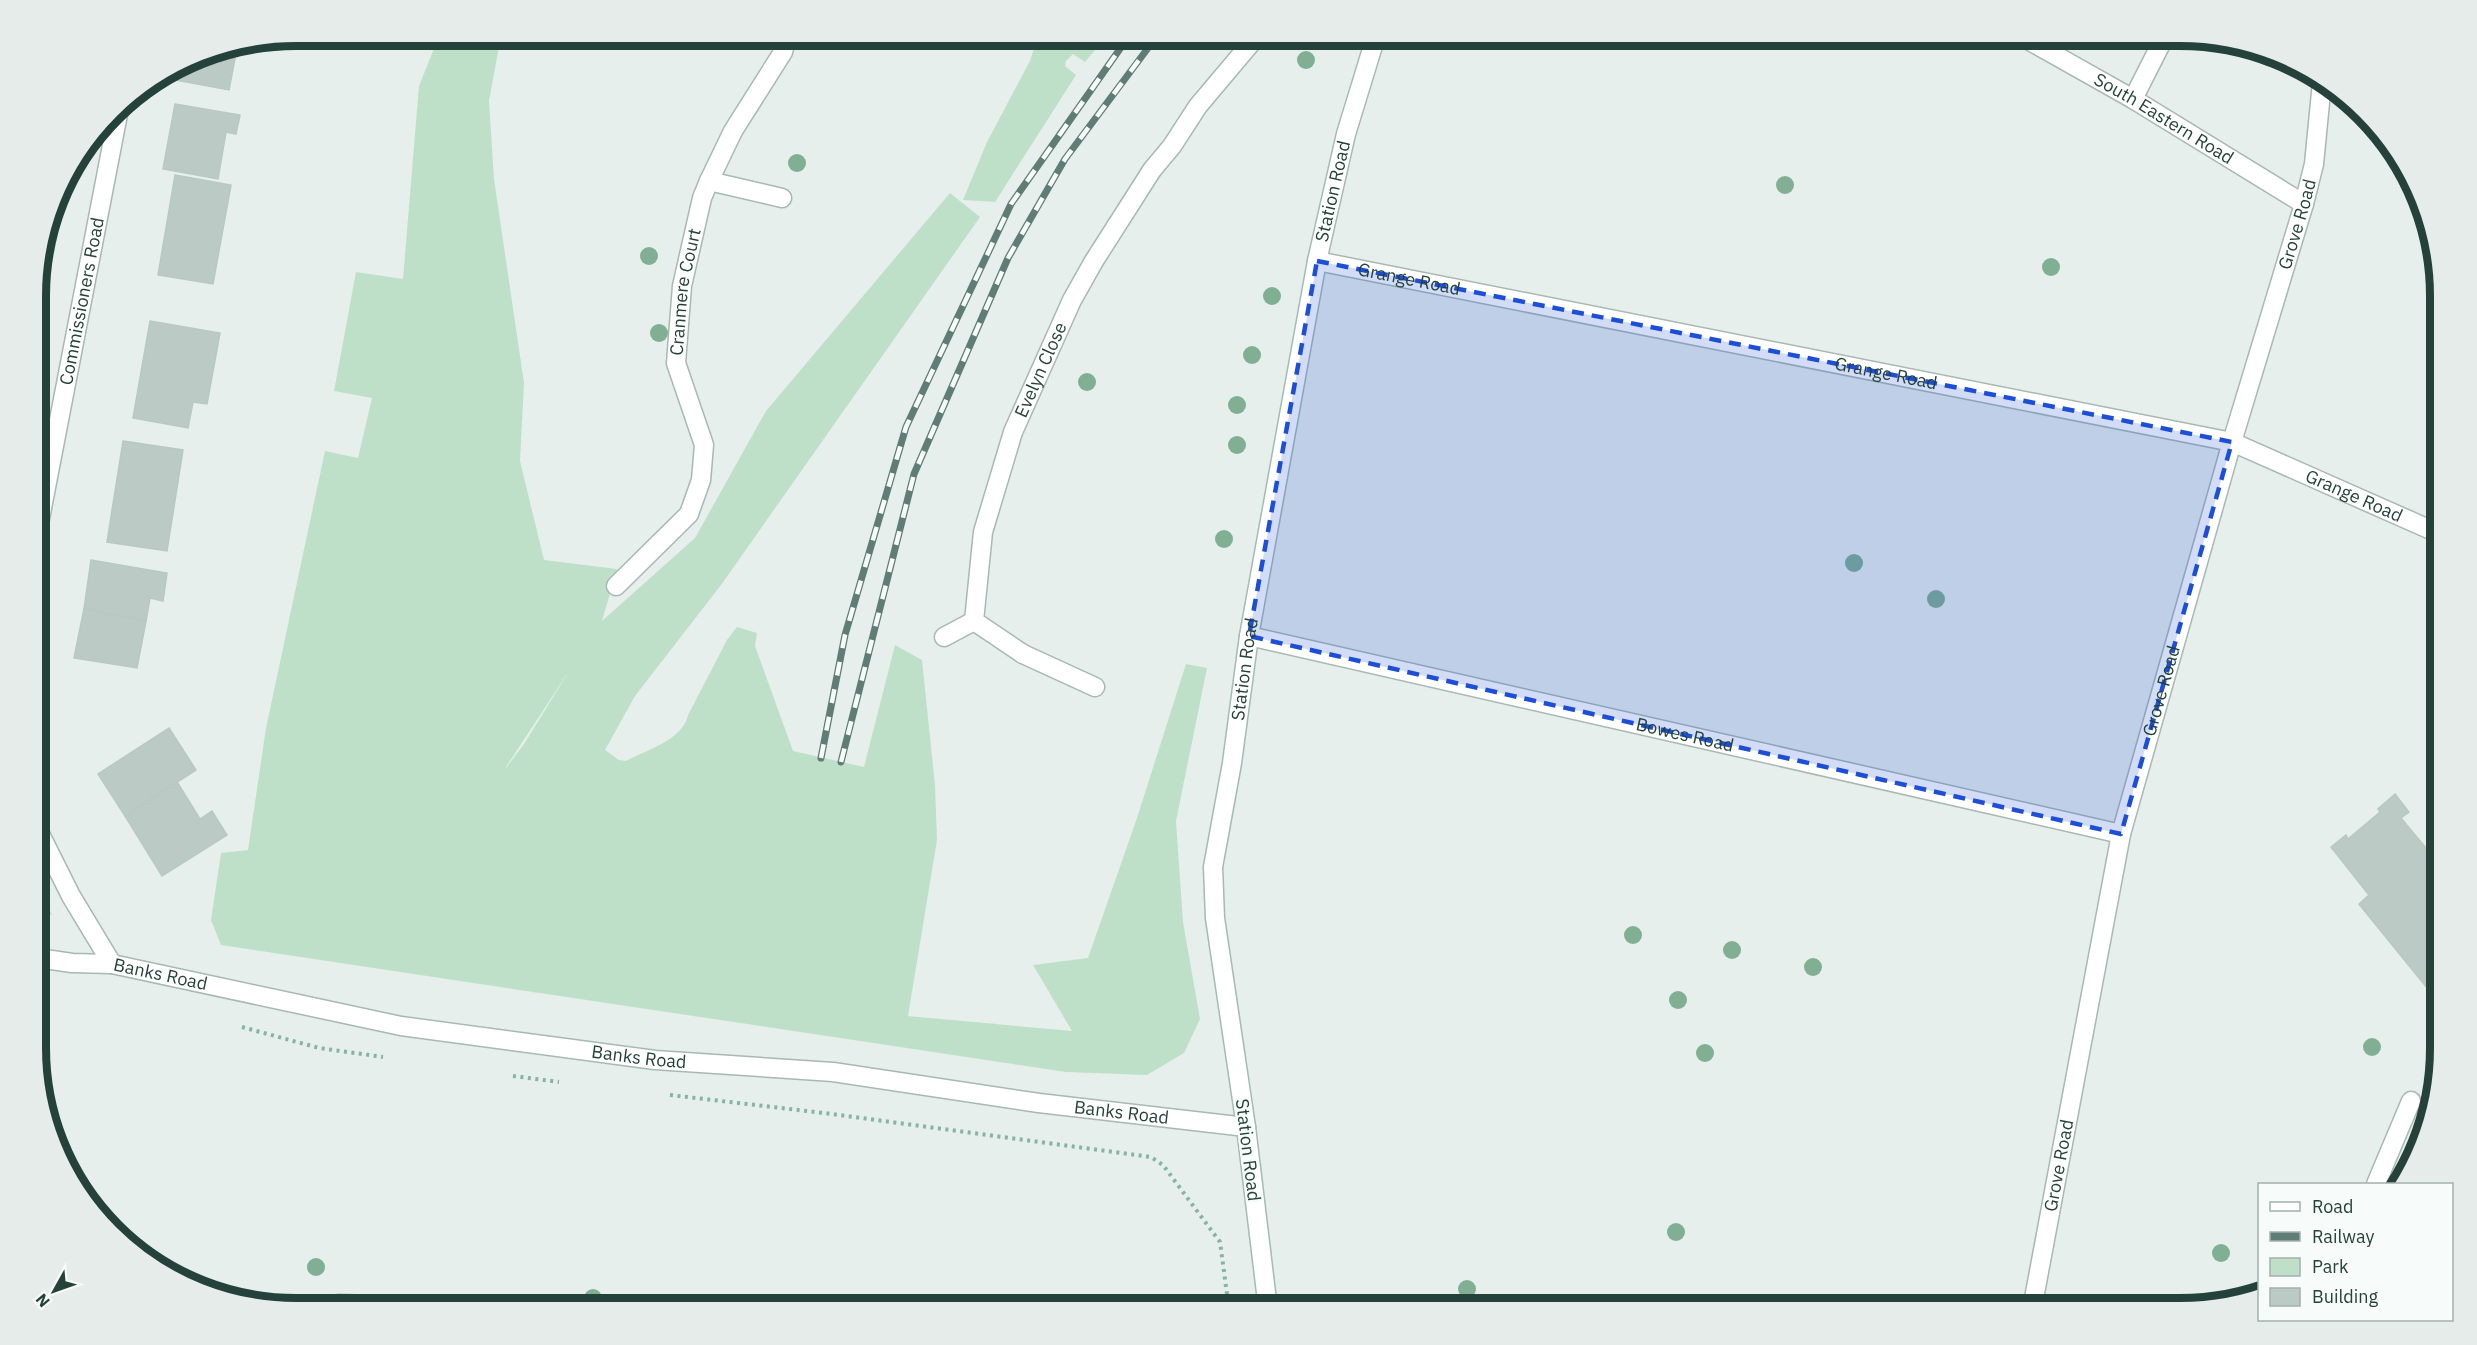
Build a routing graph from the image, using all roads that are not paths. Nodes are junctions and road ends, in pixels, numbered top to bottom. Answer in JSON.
{"nodes":[{"id":1,"x":785,"y":46,"type":"edge"},
{"id":2,"x":1249,"y":46,"type":"edge"},
{"id":3,"x":1373,"y":46,"type":"edge"},
{"id":4,"x":2039,"y":46,"type":"edge"},
{"id":5,"x":2160,"y":46,"type":"edge"},
{"id":6,"x":2321,"y":90,"type":"edge"},
{"id":7,"x":2133,"y":99,"type":"junction"},
{"id":8,"x":116,"y":124,"type":"edge"},
{"id":9,"x":709,"y":181,"type":"junction"},
{"id":10,"x":782,"y":198,"type":"dead end"},
{"id":11,"x":2304,"y":204,"type":"junction"},
{"id":12,"x":1317,"y":261,"type":"junction"},
{"id":13,"x":2232,"y":442,"type":"junction"},
{"id":14,"x":46,"y":488,"type":"edge"},
{"id":15,"x":2430,"y":530,"type":"edge"},
{"id":16,"x":616,"y":586,"type":"dead end"},
{"id":17,"x":974,"y":621,"type":"junction"},
{"id":18,"x":1249,"y":636,"type":"junction"},
{"id":19,"x":944,"y":637,"type":"dead end"},
{"id":20,"x":1095,"y":687,"type":"dead end"},
{"id":21,"x":2121,"y":834,"type":"junction"},
{"id":22,"x":46,"y":846,"type":"edge"},
{"id":23,"x":46,"y":959,"type":"edge"},
{"id":24,"x":112,"y":964,"type":"junction"},
{"id":25,"x":2411,"y":1101,"type":"dead end"},
{"id":26,"x":1246,"y":1127,"type":"junction"},
{"id":27,"x":2377,"y":1183,"type":"edge"},
{"id":28,"x":1267,"y":1298,"type":"edge"},
{"id":29,"x":2034,"y":1298,"type":"edge"}],
"edges":[{"from":1,"to":9,"type":"street","name":"Cranmere Court"},
{"from":2,"to":17,"type":"street","name":"Evelyn Close"},
{"from":3,"to":12,"type":"street","name":"Station Road"},
{"from":4,"to":7,"type":"street","name":"South Eastern Road"},
{"from":5,"to":7,"type":"street"},
{"from":6,"to":11,"type":"street","name":"Grove Road"},
{"from":7,"to":11,"type":"street","name":"South Eastern Road"},
{"from":8,"to":14,"type":"street","name":"Commissioners Road"},
{"from":9,"to":10,"type":"street"},
{"from":9,"to":16,"type":"street","name":"Cranmere Court"},
{"from":11,"to":13,"type":"street","name":"Grove Road"},
{"from":12,"to":13,"type":"street","name":"Grange Road"},
{"from":12,"to":18,"type":"street","name":"Station Road"},
{"from":13,"to":15,"type":"street","name":"Grange Road"},
{"from":13,"to":21,"type":"street","name":"Grove Road"},
{"from":17,"to":19,"type":"street"},
{"from":17,"to":20,"type":"street"},
{"from":18,"to":21,"type":"street","name":"Bowes Road"},
{"from":18,"to":26,"type":"street","name":"Station Road"},
{"from":21,"to":29,"type":"street","name":"Grove Road"},
{"from":22,"to":24,"type":"street"},
{"from":23,"to":24,"type":"street","name":"Banks Road"},
{"from":24,"to":26,"type":"street","name":"Banks Road"},
{"from":25,"to":27,"type":"street"},
{"from":26,"to":28,"type":"street","name":"Station Road"}]}
